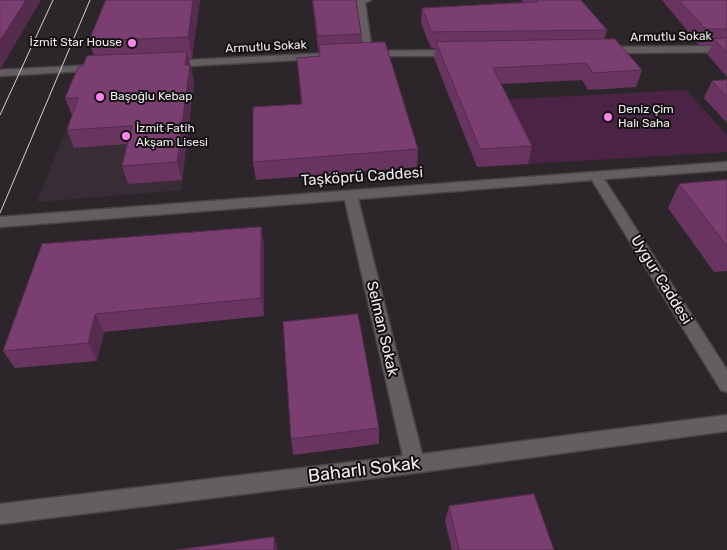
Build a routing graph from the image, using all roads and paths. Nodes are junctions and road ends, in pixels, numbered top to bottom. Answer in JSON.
{"nodes":[{"id":1,"x":367,"y":0,"type":"edge"},
{"id":2,"x":727,"y":49,"type":"edge"},
{"id":3,"x":598,"y":50,"type":"edge"},
{"id":4,"x":468,"y":52,"type":"edge"},
{"id":5,"x":338,"y":55,"type":"edge"},
{"id":6,"x":160,"y":65,"type":"edge"},
{"id":7,"x":110,"y":68,"type":"edge"},
{"id":8,"x":0,"y":73,"type":"edge"},
{"id":9,"x":727,"y":166,"type":"edge"},
{"id":10,"x":596,"y":176,"type":"junction"},
{"id":11,"x":350,"y":194,"type":"junction"},
{"id":12,"x":0,"y":222,"type":"edge"},
{"id":13,"x":727,"y":385,"type":"edge"},
{"id":14,"x":727,"y":423,"type":"edge"},
{"id":15,"x":415,"y":464,"type":"junction"},
{"id":16,"x":0,"y":514,"type":"edge"}],
"edges":[{"from":1,"to":4,"type":"street"},
{"from":2,"to":3,"type":"street","name":"Armutlu Sokak"},
{"from":5,"to":6,"type":"street","name":"Armutlu Sokak"},
{"from":7,"to":8,"type":"street"},
{"from":9,"to":10,"type":"street","name":"Taşköprü Caddesi"},
{"from":10,"to":11,"type":"street","name":"Taşköprü Caddesi"},
{"from":10,"to":13,"type":"street","name":"Uygur Caddesi"},
{"from":11,"to":12,"type":"street","name":"Taşköprü Caddesi"},
{"from":11,"to":15,"type":"street","name":"Selman Sokak"},
{"from":14,"to":15,"type":"street","name":"Baharlı Sokak"},
{"from":15,"to":16,"type":"street","name":"Baharlı Sokak"}]}
